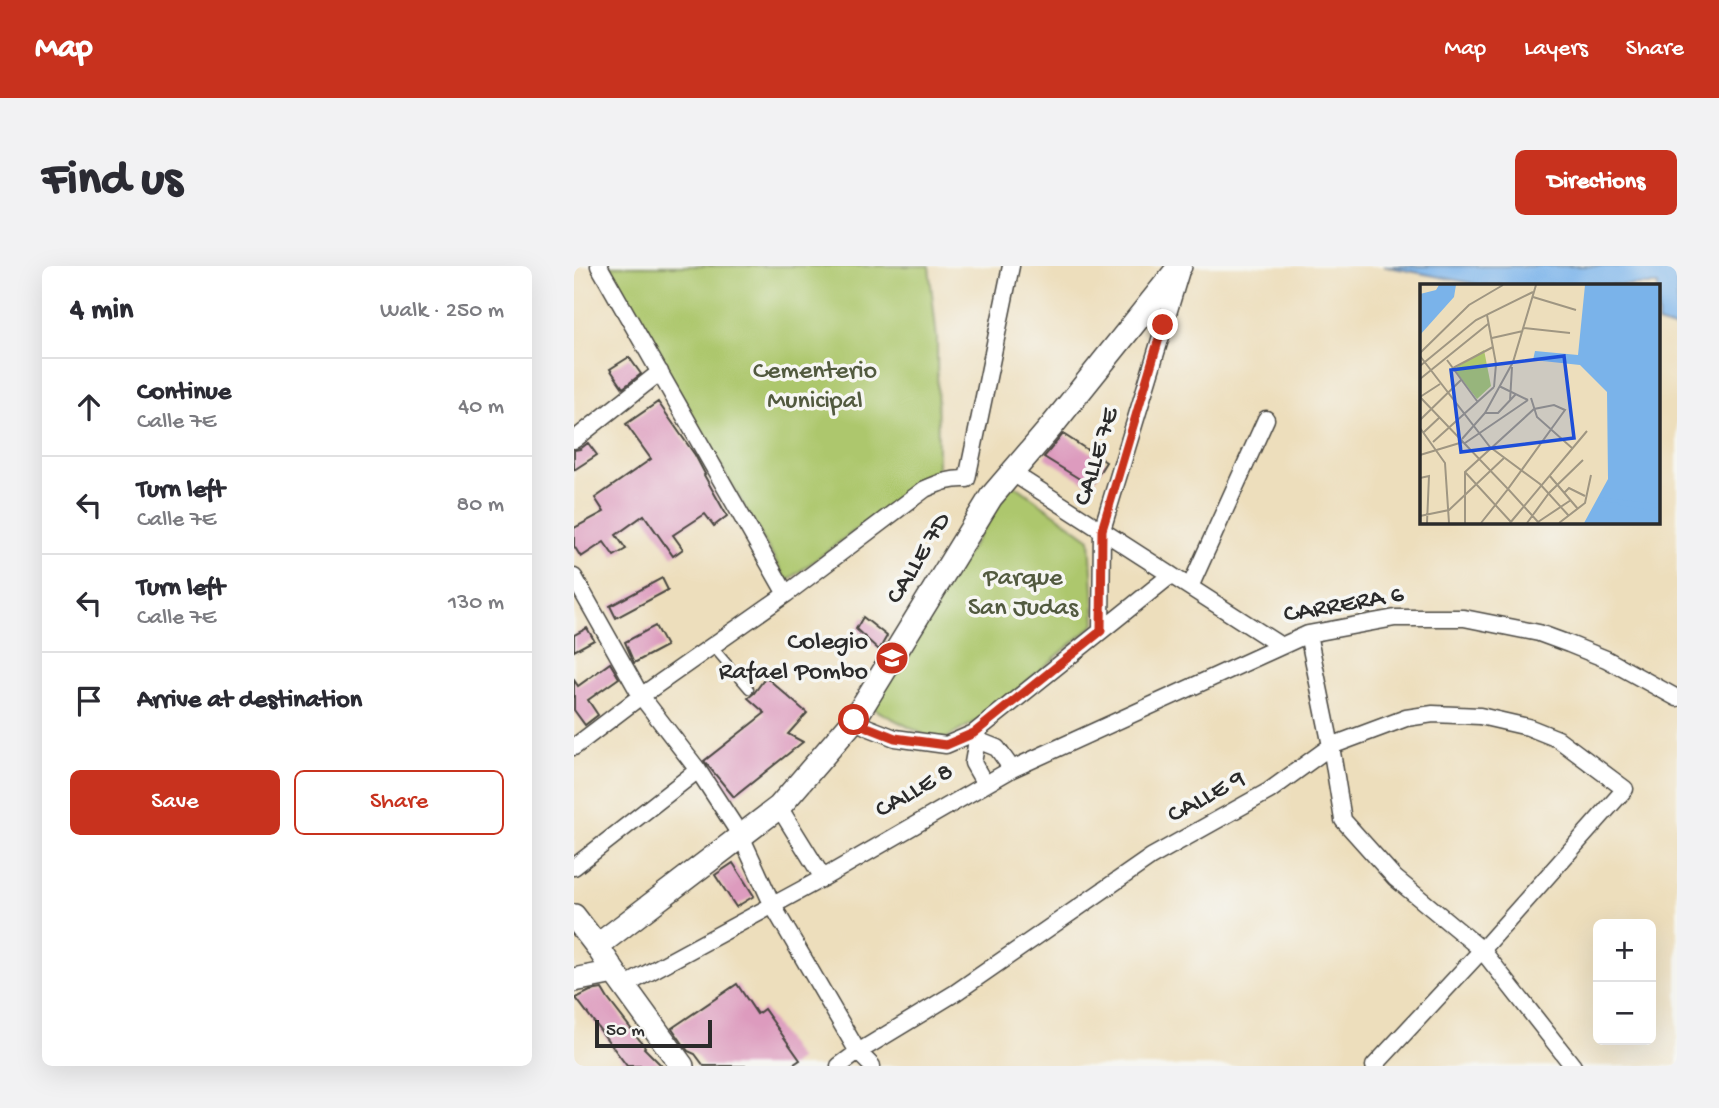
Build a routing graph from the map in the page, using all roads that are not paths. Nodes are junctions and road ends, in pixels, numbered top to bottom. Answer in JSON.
{"nodes":[{"id":1,"x":599,"y":266,"type":"edge"},
{"id":2,"x":1011,"y":266,"type":"edge"},
{"id":3,"x":1181,"y":266,"type":"edge"},
{"id":4,"x":660,"y":372,"type":"junction"},
{"id":5,"x":1266,"y":419,"type":"dead end"},
{"id":6,"x":574,"y":440,"type":"edge"},
{"id":7,"x":1011,"y":472,"type":"junction"},
{"id":8,"x":967,"y":479,"type":"junction"},
{"id":9,"x":991,"y":497,"type":"junction"},
{"id":10,"x":1102,"y":530,"type":"junction"},
{"id":11,"x":1171,"y":575,"type":"junction"},
{"id":12,"x":574,"y":577,"type":"edge"},
{"id":13,"x":1190,"y":587,"type":"junction"},
{"id":14,"x":786,"y":594,"type":"junction"},
{"id":15,"x":1101,"y":631,"type":"junction"},
{"id":16,"x":1308,"y":634,"type":"junction"},
{"id":17,"x":712,"y":646,"type":"junction"},
{"id":18,"x":1281,"y":646,"type":"junction"},
{"id":19,"x":748,"y":689,"type":"dead end"},
{"id":20,"x":641,"y":696,"type":"junction"},
{"id":21,"x":1677,"y":698,"type":"edge"},
{"id":22,"x":854,"y":720,"type":"junction"},
{"id":23,"x":976,"y":736,"type":"junction"},
{"id":24,"x":1331,"y":746,"type":"junction"},
{"id":25,"x":574,"y":747,"type":"edge"},
{"id":26,"x":1012,"y":769,"type":"junction"},
{"id":27,"x":698,"y":770,"type":"junction"},
{"id":28,"x":985,"y":784,"type":"junction"},
{"id":29,"x":779,"y":807,"type":"junction"},
{"id":30,"x":741,"y":836,"type":"junction"},
{"id":31,"x":574,"y":867,"type":"edge"},
{"id":32,"x":822,"y":878,"type":"junction"},
{"id":33,"x":773,"y":906,"type":"junction"},
{"id":34,"x":574,"y":916,"type":"edge"},
{"id":35,"x":597,"y":946,"type":"junction"},
{"id":36,"x":1482,"y":950,"type":"junction"},
{"id":37,"x":619,"y":979,"type":"junction"},
{"id":38,"x":574,"y":980,"type":"edge"},
{"id":39,"x":858,"y":1052,"type":"junction"},
{"id":40,"x":682,"y":1066,"type":"edge"},
{"id":41,"x":839,"y":1066,"type":"edge"},
{"id":42,"x":872,"y":1066,"type":"edge"},
{"id":43,"x":1374,"y":1066,"type":"edge"},
{"id":44,"x":1573,"y":1066,"type":"edge"}],
"edges":[{"from":1,"to":4,"type":"street"},
{"from":2,"to":8,"type":"street"},
{"from":3,"to":7,"type":"main road","name":"CALLE 7D"},
{"from":3,"to":10,"type":"street","name":"CALLE 7E"},
{"from":4,"to":6,"type":"street"},
{"from":4,"to":14,"type":"street"},
{"from":5,"to":13,"type":"street"},
{"from":7,"to":9,"type":"main road","name":"CALLE 7D"},
{"from":7,"to":10,"type":"street","name":"CARRERA 6"},
{"from":8,"to":9,"type":"street"},
{"from":8,"to":14,"type":"street"},
{"from":9,"to":22,"type":"main road","name":"CALLE 7D"},
{"from":10,"to":11,"type":"street","name":"CARRERA 6"},
{"from":10,"to":15,"type":"street","name":"CALLE 7E"},
{"from":11,"to":13,"type":"street","name":"CARRERA 6"},
{"from":11,"to":15,"type":"street"},
{"from":12,"to":20,"type":"street"},
{"from":13,"to":18,"type":"street","name":"CARRERA 6"},
{"from":14,"to":17,"type":"street"},
{"from":15,"to":23,"type":"street"},
{"from":16,"to":18,"type":"street","name":"CARRERA 6"},
{"from":16,"to":21,"type":"street","name":"CARRERA 6"},
{"from":16,"to":24,"type":"street"},
{"from":17,"to":19,"type":"lane"},
{"from":17,"to":20,"type":"street"},
{"from":18,"to":26,"type":"street","name":"CALLE 8"},
{"from":20,"to":25,"type":"street"},
{"from":20,"to":27,"type":"street"},
{"from":22,"to":23,"type":"street"},
{"from":22,"to":29,"type":"main road","name":"CALLE 7D"},
{"from":23,"to":26,"type":"street"},
{"from":23,"to":28,"type":"street"},
{"from":24,"to":36,"type":"street"},
{"from":24,"to":36,"type":"street","name":"CALLE 9"},
{"from":24,"to":39,"type":"street","name":"CALLE 9"},
{"from":26,"to":28,"type":"street","name":"CALLE 8"},
{"from":27,"to":30,"type":"street"},
{"from":27,"to":31,"type":"street"},
{"from":28,"to":32,"type":"street","name":"CALLE 8"},
{"from":29,"to":30,"type":"main road","name":"CALLE 7D"},
{"from":29,"to":32,"type":"street"},
{"from":30,"to":33,"type":"street"},
{"from":30,"to":35,"type":"main road","name":"CALLE 7D"},
{"from":32,"to":33,"type":"street","name":"CALLE 8"},
{"from":33,"to":37,"type":"street","name":"CALLE 8"},
{"from":33,"to":39,"type":"street"},
{"from":34,"to":35,"type":"main road"},
{"from":35,"to":37,"type":"main road"},
{"from":36,"to":43,"type":"street"},
{"from":36,"to":44,"type":"street"},
{"from":37,"to":38,"type":"main road","name":"CALLE 8"},
{"from":37,"to":40,"type":"main road"},
{"from":39,"to":41,"type":"street","name":"CALLE 9"},
{"from":39,"to":42,"type":"street"}]}
